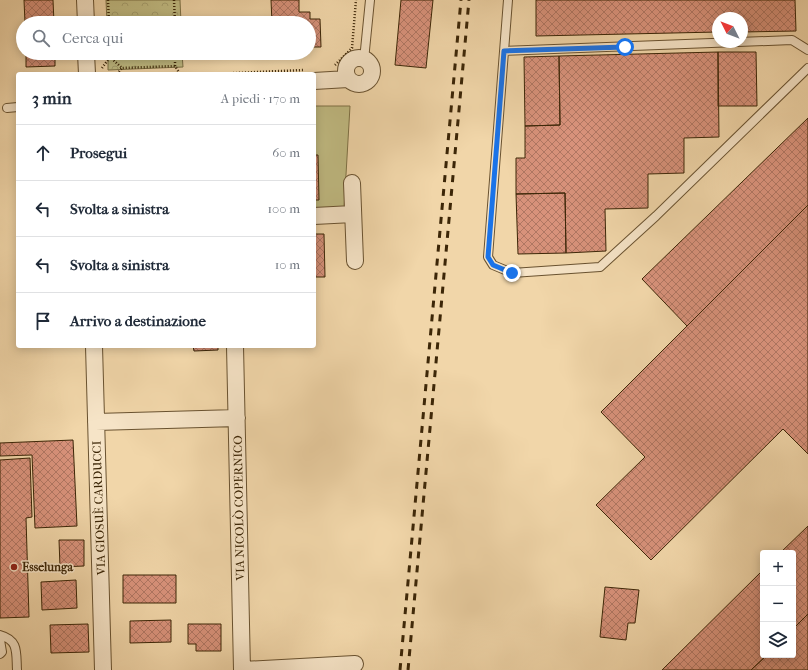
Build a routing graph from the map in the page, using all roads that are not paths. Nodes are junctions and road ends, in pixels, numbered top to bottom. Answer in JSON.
{"nodes":[{"id":1,"x":85,"y":0,"type":"edge"},
{"id":2,"x":370,"y":0,"type":"edge"},
{"id":3,"x":508,"y":0,"type":"edge"},
{"id":4,"x":86,"y":16,"type":"edge"},
{"id":5,"x":808,"y":50,"type":"edge"},
{"id":6,"x":504,"y":51,"type":"junction"},
{"id":7,"x":86,"y":60,"type":"edge"},
{"id":8,"x":364,"y":60,"type":"joint"},
{"id":9,"x":808,"y":68,"type":"edge"},
{"id":10,"x":87,"y":72,"type":"edge"},
{"id":11,"x":316,"y":77,"type":"edge"},
{"id":12,"x":16,"y":107,"type":"edge"},
{"id":13,"x":7,"y":108,"type":"dead end"},
{"id":14,"x":352,"y":183,"type":"dead end"},
{"id":15,"x":354,"y":214,"type":"junction"},
{"id":16,"x":316,"y":216,"type":"edge"},
{"id":17,"x":355,"y":261,"type":"dead end"},
{"id":18,"x":94,"y":348,"type":"edge"},
{"id":19,"x":235,"y":348,"type":"edge"},
{"id":20,"x":237,"y":418,"type":"junction"},
{"id":21,"x":96,"y":422,"type":"junction"},
{"id":22,"x":0,"y":635,"type":"edge"},
{"id":23,"x":0,"y":640,"type":"edge"},
{"id":24,"x":0,"y":654,"type":"edge"},
{"id":25,"x":355,"y":664,"type":"dead end"},
{"id":26,"x":17,"y":670,"type":"edge"},
{"id":27,"x":103,"y":670,"type":"edge"},
{"id":28,"x":242,"y":670,"type":"edge"}],
"edges":[{"from":1,"to":4,"type":"street"},
{"from":2,"to":8,"type":"lane"},
{"from":3,"to":6,"type":"lane"},
{"from":5,"to":6,"type":"lane"},
{"from":6,"to":9,"type":"lane"},
{"from":7,"to":10,"type":"street"},
{"from":8,"to":11,"type":"street"},
{"from":12,"to":13,"type":"lane"},
{"from":14,"to":15,"type":"street"},
{"from":15,"to":16,"type":"street"},
{"from":15,"to":17,"type":"street"},
{"from":18,"to":21,"type":"street","name":"VIA GIOSUÈ CARDUCCI"},
{"from":19,"to":20,"type":"street","name":"VIA NICOLÒ COPERNICO"},
{"from":20,"to":21,"type":"street"},
{"from":20,"to":28,"type":"street","name":"VIA NICOLÒ COPERNICO"},
{"from":21,"to":27,"type":"street","name":"VIA GIOSUÈ CARDUCCI"},
{"from":22,"to":26,"type":"lane"},
{"from":23,"to":24,"type":"lane"},
{"from":25,"to":28,"type":"street"}]}
